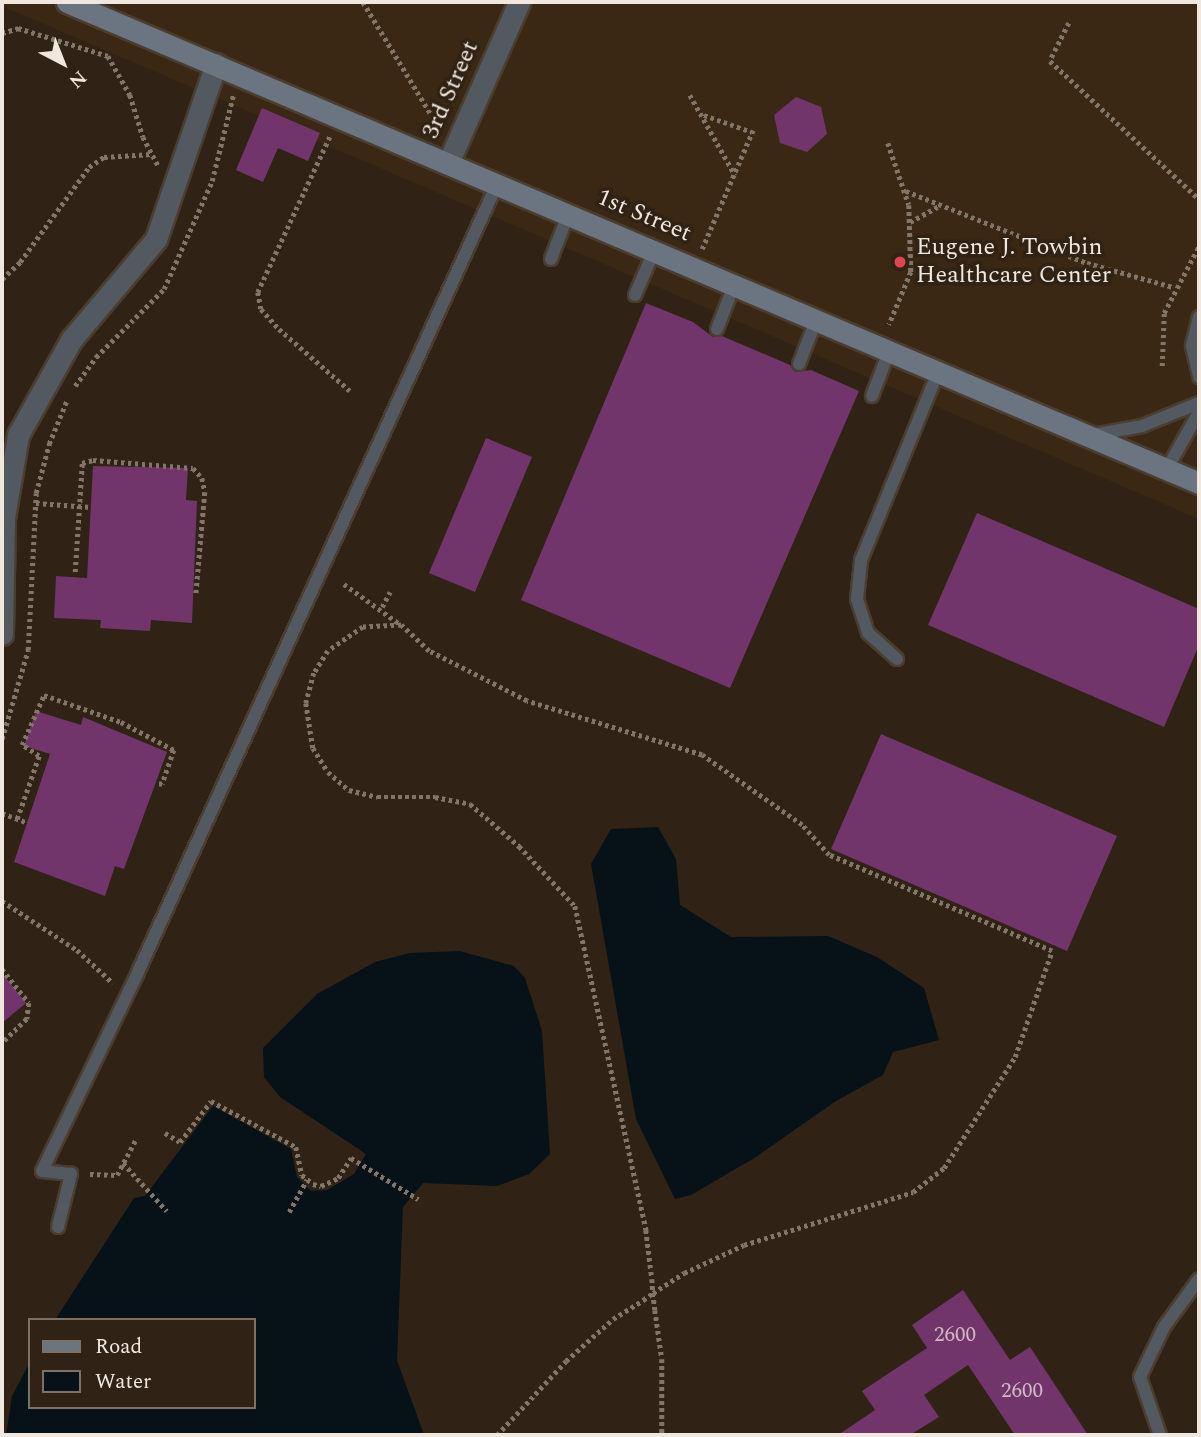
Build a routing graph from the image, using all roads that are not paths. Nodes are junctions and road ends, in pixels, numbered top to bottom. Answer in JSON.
{"nodes":[{"id":1,"x":67,"y":2,"type":"edge"},
{"id":2,"x":519,"y":2,"type":"edge"},
{"id":3,"x":216,"y":64,"type":"junction"},
{"id":4,"x":449,"y":161,"type":"junction"},
{"id":5,"x":498,"y":182,"type":"junction"},
{"id":6,"x":569,"y":212,"type":"junction"},
{"id":7,"x":655,"y":249,"type":"junction"},
{"id":8,"x":551,"y":259,"type":"dead end"},
{"id":9,"x":735,"y":283,"type":"junction"},
{"id":10,"x":635,"y":295,"type":"dead end"},
{"id":11,"x":1199,"y":317,"type":"edge"},
{"id":12,"x":817,"y":318,"type":"junction"},
{"id":13,"x":717,"y":329,"type":"dead end"},
{"id":14,"x":890,"y":349,"type":"junction"},
{"id":15,"x":799,"y":364,"type":"dead end"},
{"id":16,"x":939,"y":370,"type":"junction"},
{"id":17,"x":1199,"y":377,"type":"edge"},
{"id":18,"x":872,"y":396,"type":"dead end"},
{"id":19,"x":1199,"y":403,"type":"edge"},
{"id":20,"x":1199,"y":412,"type":"edge"},
{"id":21,"x":1091,"y":436,"type":"junction"},
{"id":22,"x":1167,"y":469,"type":"junction"},
{"id":23,"x":1199,"y":482,"type":"edge"},
{"id":24,"x":5,"y":505,"type":"edge"},
{"id":25,"x":2,"y":634,"type":"edge"},
{"id":26,"x":897,"y":659,"type":"dead end"},
{"id":27,"x":58,"y":1227,"type":"dead end"},
{"id":28,"x":1199,"y":1279,"type":"edge"},
{"id":29,"x":1160,"y":1435,"type":"edge"}],
"edges":[{"from":1,"to":3,"type":"street","name":"1st Street"},
{"from":2,"to":4,"type":"street","name":"3rd Street"},
{"from":3,"to":4,"type":"street","name":"1st Street"},
{"from":3,"to":24,"type":"street"},
{"from":4,"to":5,"type":"street","name":"1st Street"},
{"from":5,"to":6,"type":"street","name":"1st Street"},
{"from":5,"to":27,"type":"lane"},
{"from":6,"to":7,"type":"street","name":"1st Street"},
{"from":6,"to":8,"type":"lane"},
{"from":7,"to":9,"type":"street","name":"1st Street"},
{"from":7,"to":10,"type":"lane"},
{"from":9,"to":12,"type":"street","name":"1st Street"},
{"from":9,"to":13,"type":"lane"},
{"from":11,"to":17,"type":"lane"},
{"from":12,"to":14,"type":"street","name":"1st Street"},
{"from":12,"to":15,"type":"lane"},
{"from":14,"to":16,"type":"street","name":"1st Street"},
{"from":14,"to":18,"type":"lane"},
{"from":16,"to":21,"type":"street","name":"1st Street"},
{"from":16,"to":26,"type":"lane"},
{"from":19,"to":21,"type":"lane"},
{"from":20,"to":22,"type":"lane"},
{"from":21,"to":22,"type":"street","name":"1st Street"},
{"from":22,"to":23,"type":"street","name":"1st Street"},
{"from":24,"to":25,"type":"street"},
{"from":28,"to":29,"type":"lane"}]}
